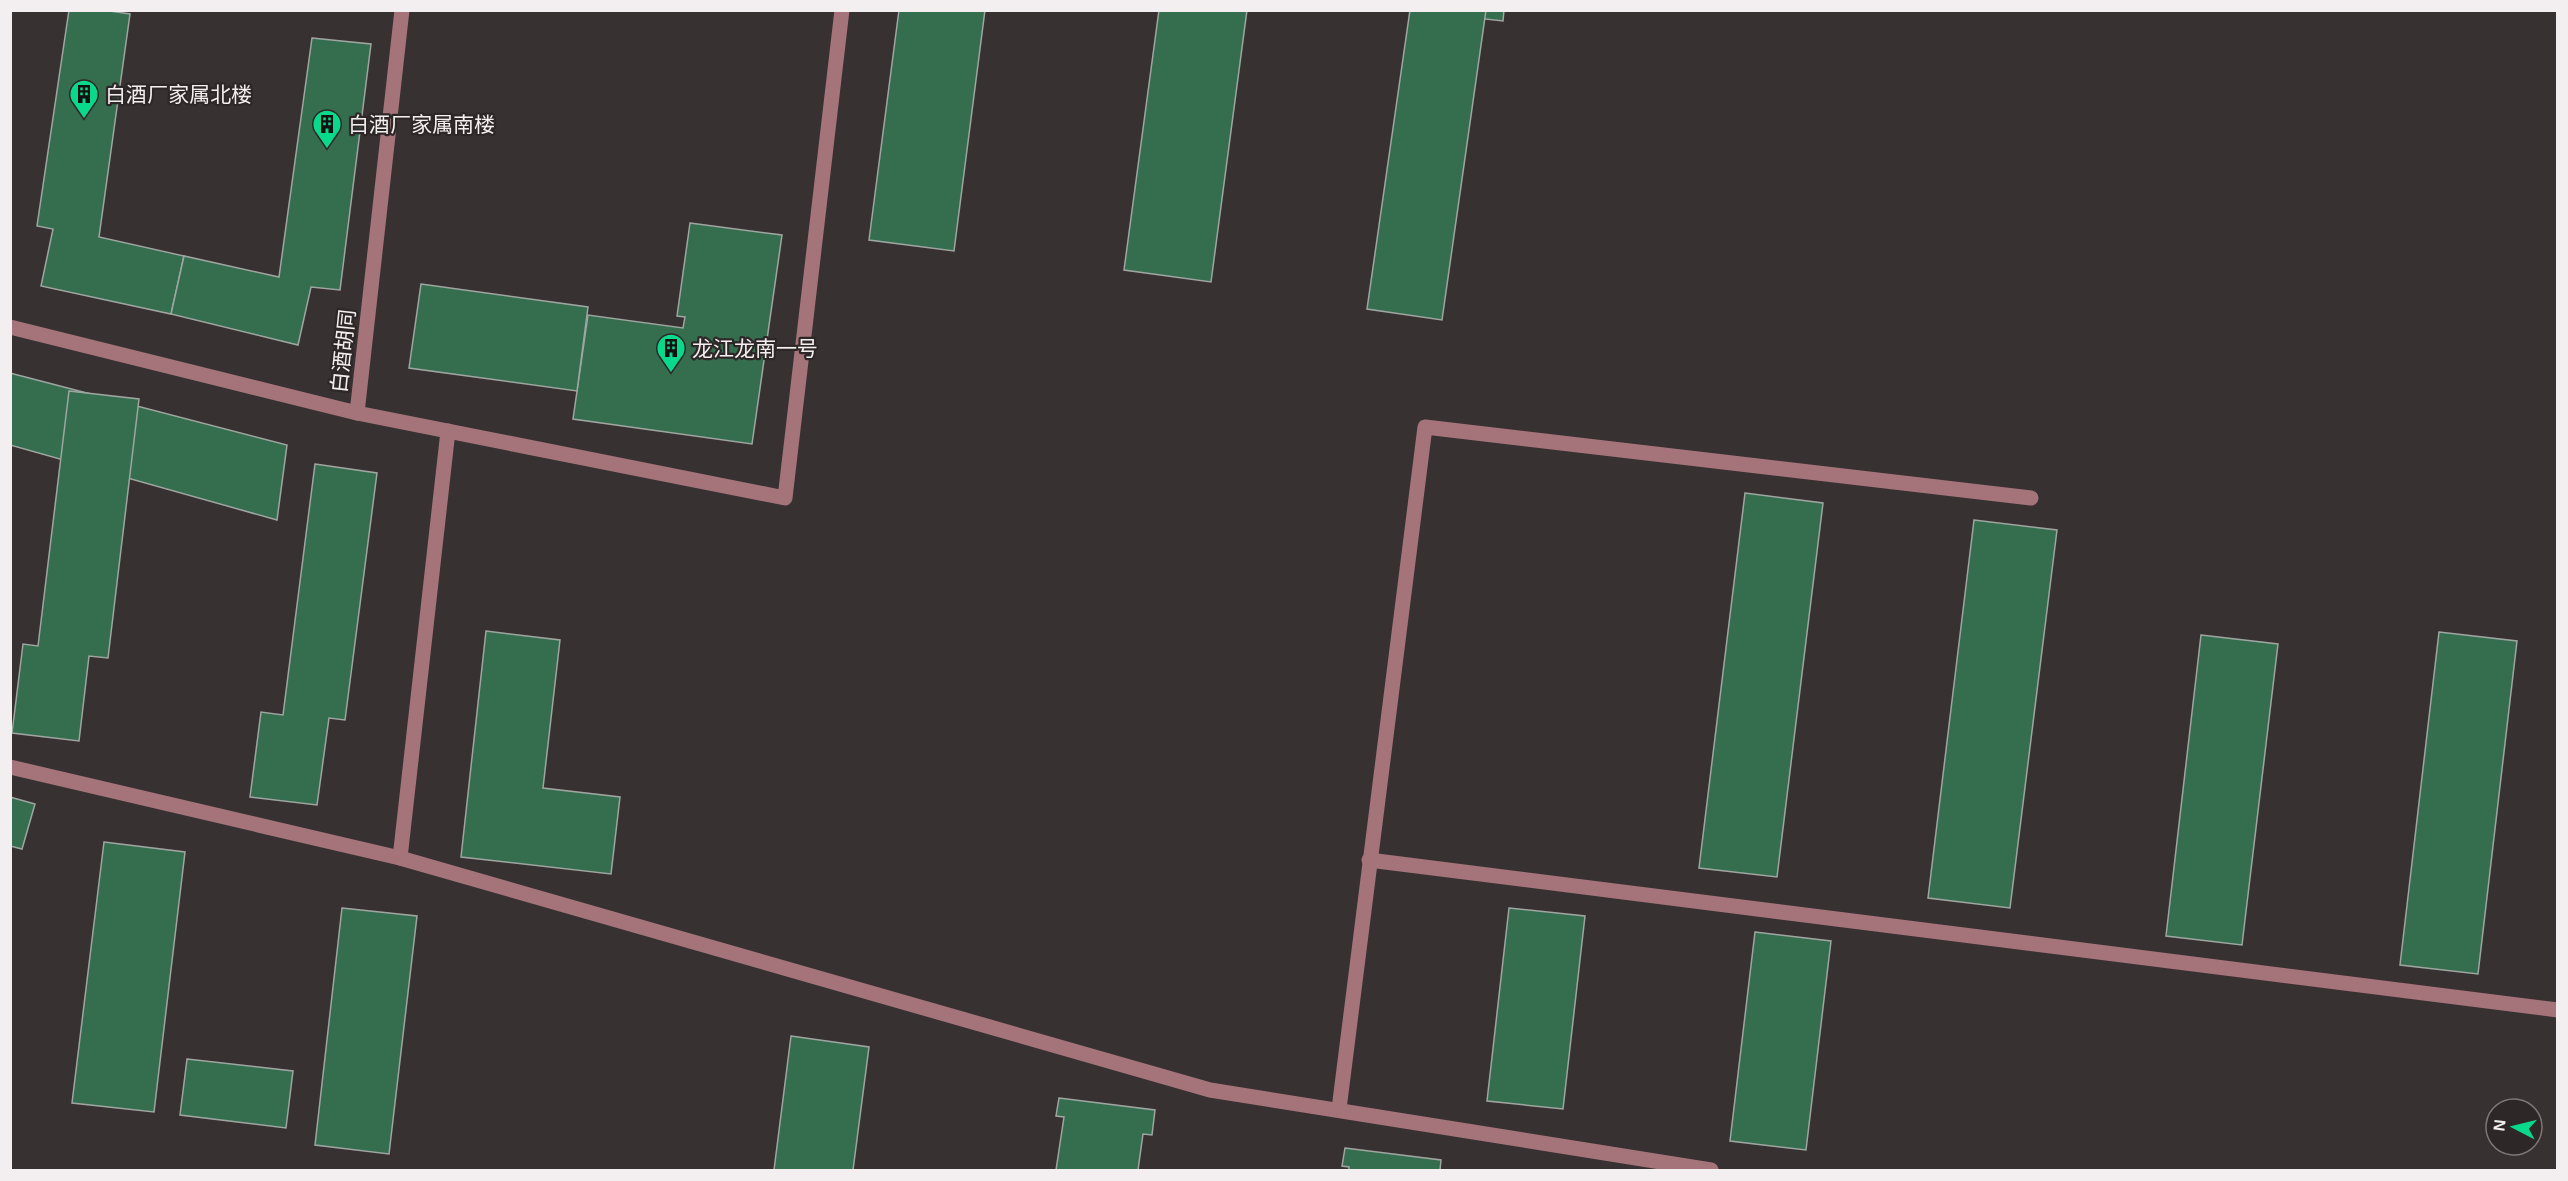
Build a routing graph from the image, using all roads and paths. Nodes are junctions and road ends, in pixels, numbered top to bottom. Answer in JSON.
{"nodes":[{"id":1,"x":402,"y":10,"type":"edge"},
{"id":2,"x":842,"y":10,"type":"edge"},
{"id":3,"x":10,"y":327,"type":"edge"},
{"id":4,"x":357,"y":413,"type":"junction"},
{"id":5,"x":448,"y":431,"type":"junction"},
{"id":6,"x":2031,"y":498,"type":"dead end"},
{"id":7,"x":10,"y":767,"type":"edge"},
{"id":8,"x":400,"y":858,"type":"junction"},
{"id":9,"x":1370,"y":860,"type":"junction"},
{"id":10,"x":2558,"y":1010,"type":"edge"},
{"id":11,"x":1339,"y":1109,"type":"junction"},
{"id":12,"x":1711,"y":1170,"type":"edge"}],
"edges":[{"from":1,"to":4,"type":"lane","name":"白酒胡同"},
{"from":2,"to":5,"type":"lane"},
{"from":3,"to":4,"type":"lane","name":"白酒胡同"},
{"from":4,"to":5,"type":"lane"},
{"from":5,"to":8,"type":"lane"},
{"from":6,"to":9,"type":"lane"},
{"from":7,"to":8,"type":"lane"},
{"from":8,"to":11,"type":"lane"},
{"from":9,"to":10,"type":"lane"},
{"from":9,"to":11,"type":"lane"},
{"from":11,"to":12,"type":"lane"}]}
